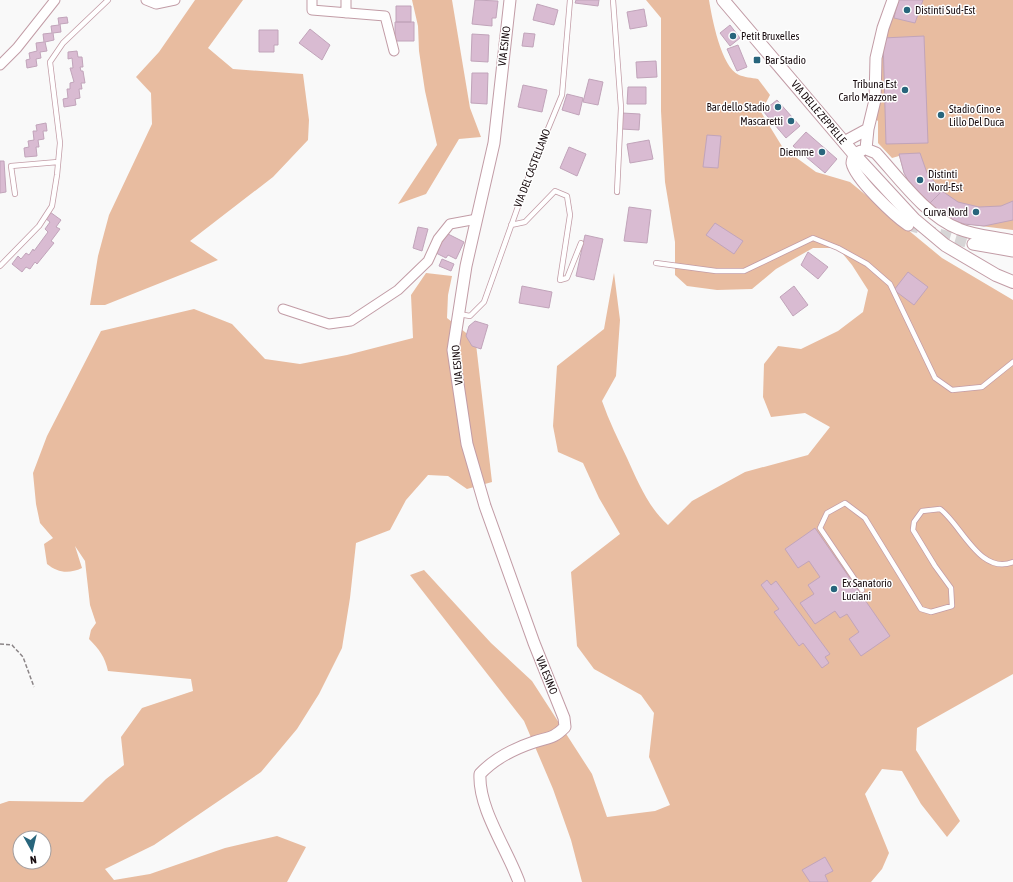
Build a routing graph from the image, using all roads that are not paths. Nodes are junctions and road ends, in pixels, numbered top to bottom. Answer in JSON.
{"nodes":[{"id":1,"x":55,"y":0,"type":"edge"},
{"id":2,"x":108,"y":0,"type":"edge"},
{"id":3,"x":146,"y":0,"type":"edge"},
{"id":4,"x":175,"y":0,"type":"edge"},
{"id":5,"x":312,"y":0,"type":"edge"},
{"id":6,"x":346,"y":0,"type":"edge"},
{"id":7,"x":510,"y":0,"type":"edge"},
{"id":8,"x":570,"y":0,"type":"edge"},
{"id":9,"x":613,"y":0,"type":"edge"},
{"id":10,"x":723,"y":0,"type":"edge"},
{"id":11,"x":893,"y":0,"type":"edge"},
{"id":12,"x":346,"y":12,"type":"junction"},
{"id":13,"x":394,"y":51,"type":"dead end"},
{"id":14,"x":0,"y":66,"type":"edge"},
{"id":15,"x":868,"y":129,"type":"junction"},
{"id":16,"x":844,"y":142,"type":"junction"},
{"id":17,"x":866,"y":149,"type":"junction"},
{"id":18,"x":854,"y":154,"type":"junction"},
{"id":19,"x":58,"y":162,"type":"junction"},
{"id":20,"x":617,"y":192,"type":"dead end"},
{"id":21,"x":14,"y":194,"type":"dead end"},
{"id":22,"x":477,"y":219,"type":"junction"},
{"id":23,"x":511,"y":224,"type":"junction"},
{"id":24,"x":908,"y":226,"type":"tunnel mouth"},
{"id":25,"x":1013,"y":241,"type":"edge"},
{"id":26,"x":581,"y":242,"type":"dead end"},
{"id":27,"x":973,"y":244,"type":"tunnel mouth"},
{"id":28,"x":1013,"y":251,"type":"edge"},
{"id":29,"x":656,"y":263,"type":"dead end"},
{"id":30,"x":0,"y":266,"type":"edge"},
{"id":31,"x":1013,"y":282,"type":"edge"},
{"id":32,"x":283,"y":309,"type":"dead end"},
{"id":33,"x":459,"y":314,"type":"junction"},
{"id":34,"x":1013,"y":362,"type":"edge"},
{"id":35,"x":1013,"y":562,"type":"edge"},
{"id":36,"x":862,"y":590,"type":"dead end"},
{"id":37,"x":519,"y":882,"type":"edge"}],
"edges":[{"from":1,"to":14,"type":"street"},
{"from":2,"to":19,"type":"lane"},
{"from":3,"to":4,"type":"street"},
{"from":5,"to":12,"type":"street"},
{"from":6,"to":12,"type":"street"},
{"from":7,"to":22,"type":"street","name":"VIA ESINO"},
{"from":8,"to":23,"type":"lane","name":"VIA DEL CASTELLANO"},
{"from":9,"to":20,"type":"lane"},
{"from":10,"to":16,"type":"main road","name":"VIA DELLE ZEPPELLE"},
{"from":11,"to":15,"type":"street"},
{"from":12,"to":13,"type":"street"},
{"from":15,"to":16,"type":"street"},
{"from":15,"to":17,"type":"street"},
{"from":16,"to":18,"type":"main road","name":"VIA DELLE ZEPPELLE"},
{"from":17,"to":18,"type":"street"},
{"from":17,"to":25,"type":"street"},
{"from":18,"to":24,"type":"street","name":"VIA DELLE ZEPPELLE"},
{"from":18,"to":31,"type":"main road"},
{"from":19,"to":21,"type":"lane"},
{"from":19,"to":30,"type":"lane"},
{"from":22,"to":32,"type":"street"},
{"from":22,"to":33,"type":"street","name":"VIA ESINO"},
{"from":23,"to":26,"type":"lane"},
{"from":23,"to":33,"type":"lane","name":"VIA DEL CASTELLANO"},
{"from":27,"to":28,"type":"street"},
{"from":29,"to":34,"type":"lane"},
{"from":33,"to":37,"type":"street","name":"VIA ESINO"},
{"from":35,"to":36,"type":"lane"}]}
